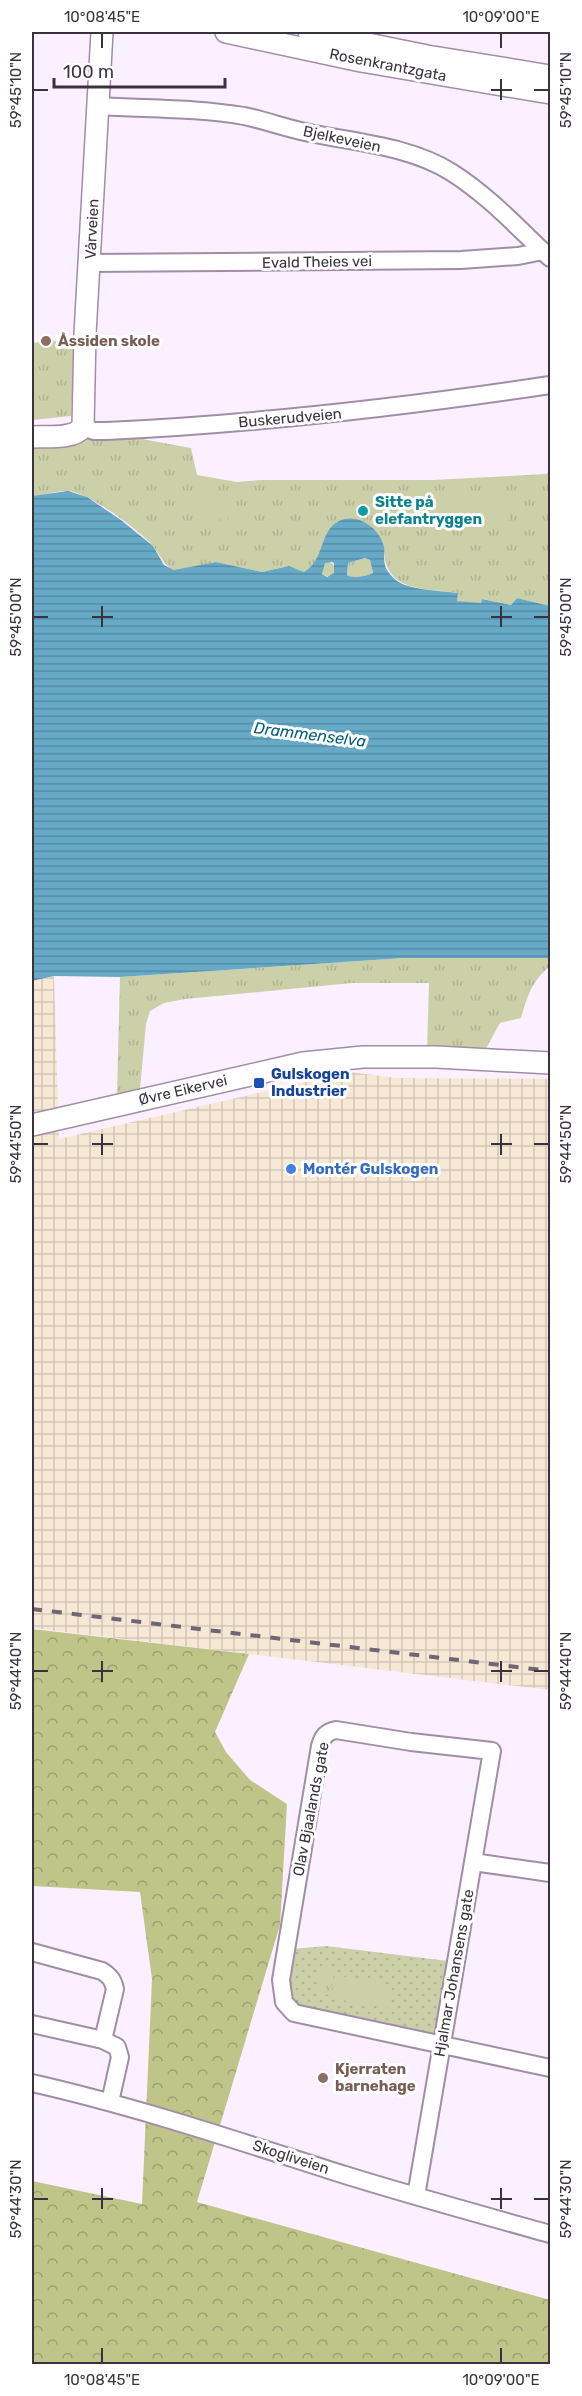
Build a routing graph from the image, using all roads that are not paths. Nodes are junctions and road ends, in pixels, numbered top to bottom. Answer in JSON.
{"nodes":[{"id":1,"x":102,"y":32,"type":"edge"},
{"id":2,"x":226,"y":32,"type":"edge"},
{"id":3,"x":309,"y":32,"type":"edge"},
{"id":4,"x":550,"y":76,"type":"edge"},
{"id":5,"x":550,"y":93,"type":"edge"},
{"id":6,"x":99,"y":106,"type":"junction"},
{"id":7,"x":547,"y":255,"type":"edge"},
{"id":8,"x":90,"y":263,"type":"junction"},
{"id":9,"x":550,"y":385,"type":"edge"},
{"id":10,"x":83,"y":427,"type":"junction"},
{"id":11,"x":32,"y":437,"type":"edge"},
{"id":12,"x":550,"y":1063,"type":"edge"},
{"id":13,"x":32,"y":1125,"type":"edge"},
{"id":14,"x":492,"y":1751,"type":"joint"},
{"id":15,"x":473,"y":1862,"type":"junction"},
{"id":16,"x":550,"y":1873,"type":"edge"},
{"id":17,"x":32,"y":1952,"type":"edge"},
{"id":18,"x":32,"y":2024,"type":"edge"},
{"id":19,"x":103,"y":2040,"type":"junction"},
{"id":20,"x":441,"y":2046,"type":"junction"},
{"id":21,"x":550,"y":2068,"type":"edge"},
{"id":22,"x":32,"y":2083,"type":"edge"},
{"id":23,"x":110,"y":2102,"type":"junction"},
{"id":24,"x":416,"y":2196,"type":"junction"},
{"id":25,"x":550,"y":2234,"type":"edge"}],
"edges":[{"from":1,"to":6,"type":"main road","name":"Vårveien"},
{"from":2,"to":5,"type":"main road","name":"Rosenkrantzgata"},
{"from":3,"to":4,"type":"main road","name":"Rosenkrantzgata"},
{"from":6,"to":7,"type":"street","name":"Bjelkeveien"},
{"from":6,"to":8,"type":"main road","name":"Vårveien"},
{"from":7,"to":8,"type":"street","name":"Evald Theies vei"},
{"from":8,"to":10,"type":"main road","name":"Vårveien"},
{"from":9,"to":10,"type":"street","name":"Buskerudveien"},
{"from":10,"to":11,"type":"main road","name":"Buskerudveien"},
{"from":12,"to":13,"type":"main road","name":"Øvre Eikervei"},
{"from":14,"to":15,"type":"street","name":"Hjalmar Johansens gate"},
{"from":14,"to":20,"type":"street","name":"Olav Bjaalands gate"},
{"from":15,"to":16,"type":"street"},
{"from":15,"to":20,"type":"street","name":"Hjalmar Johansens gate"},
{"from":17,"to":19,"type":"street"},
{"from":18,"to":19,"type":"street"},
{"from":19,"to":23,"type":"street"},
{"from":20,"to":21,"type":"street"},
{"from":20,"to":24,"type":"street","name":"Hjalmar Johansens gate"},
{"from":22,"to":23,"type":"street","name":"Skogliveien"},
{"from":23,"to":24,"type":"street","name":"Skogliveien"},
{"from":24,"to":25,"type":"street","name":"Skogliveien"}]}
